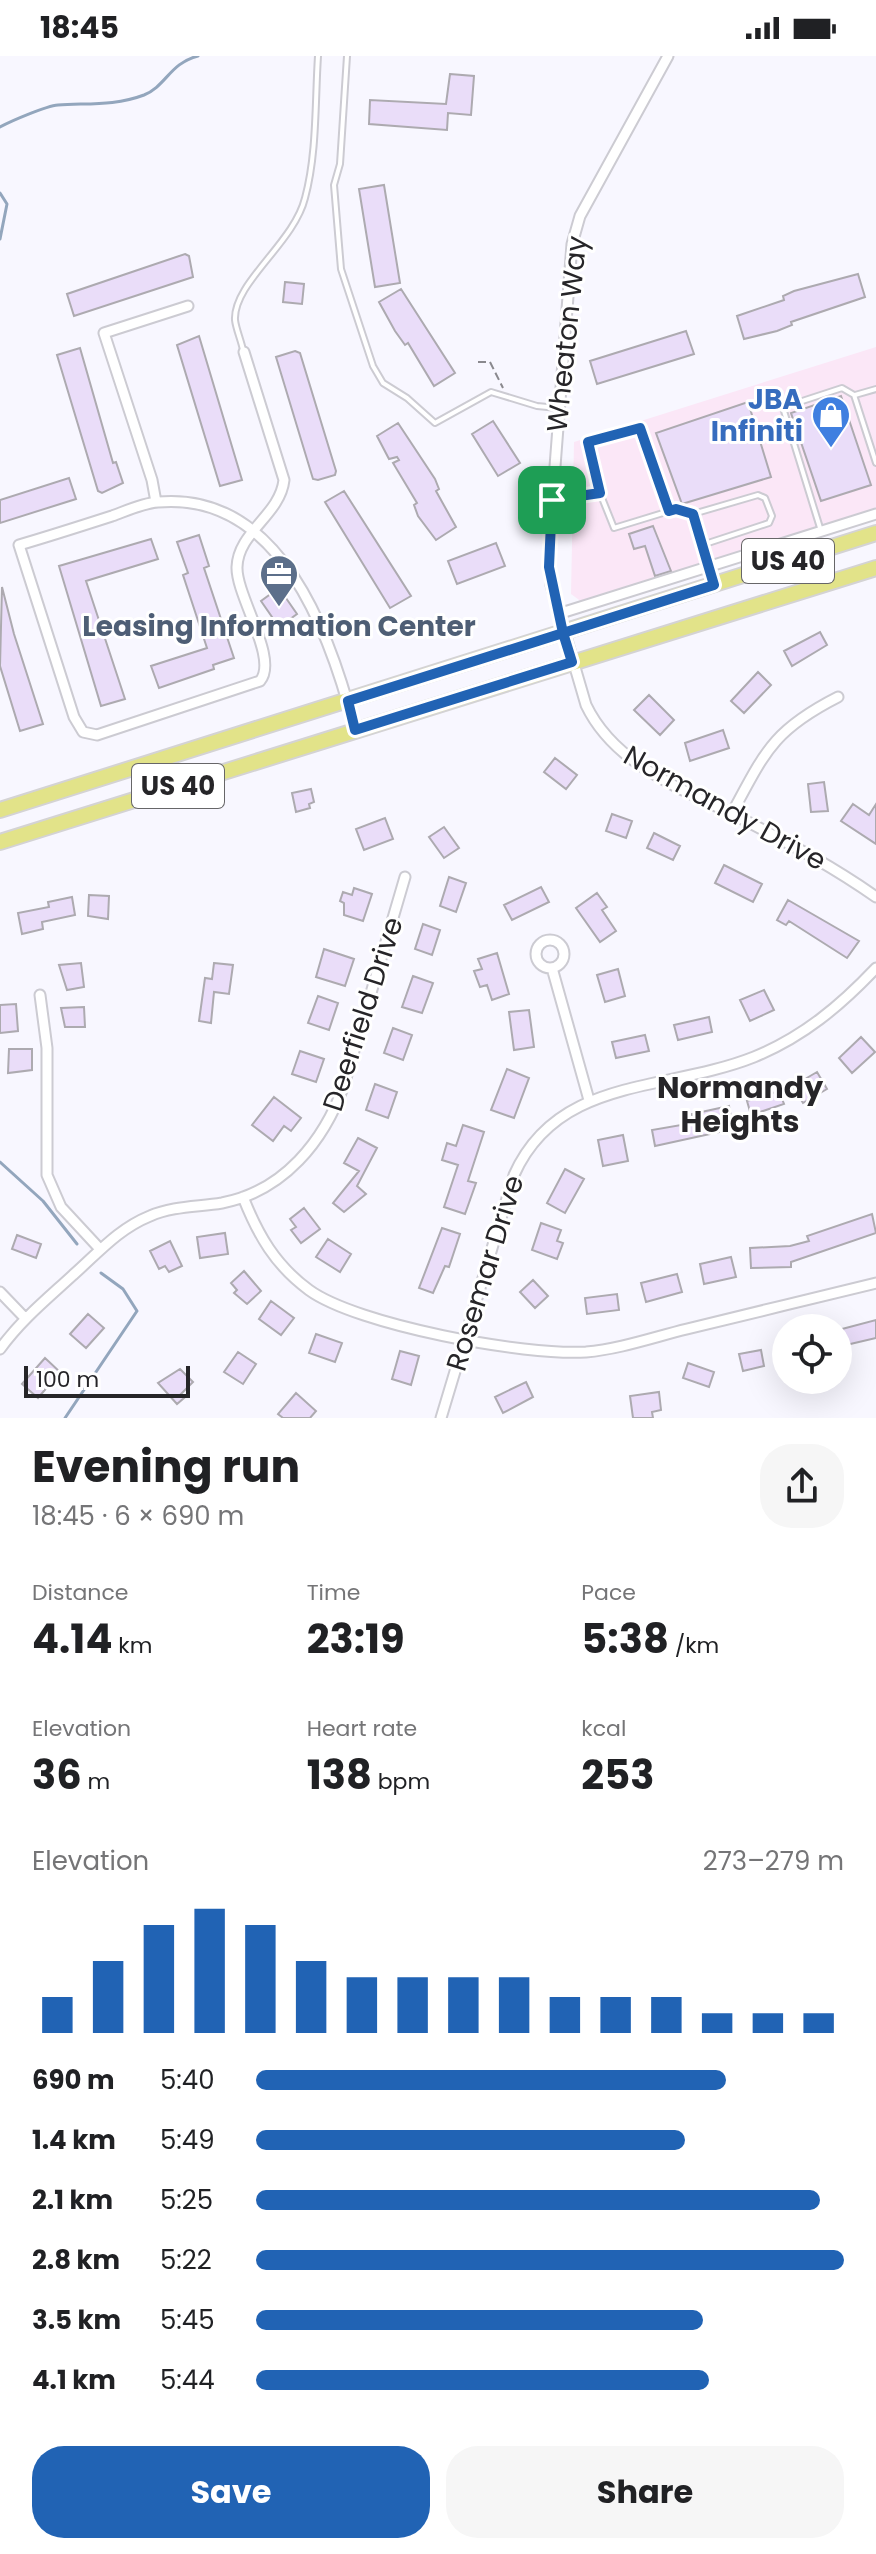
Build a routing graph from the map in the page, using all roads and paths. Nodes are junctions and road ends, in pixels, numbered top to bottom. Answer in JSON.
{"nodes":[{"id":1,"x":318,"y":56,"type":"edge"},
{"id":2,"x":347,"y":56,"type":"edge"},
{"id":3,"x":668,"y":56,"type":"edge"},
{"id":4,"x":188,"y":306,"type":"dead end"},
{"id":5,"x":244,"y":352,"type":"joint"},
{"id":6,"x":478,"y":362,"type":"dead end"},
{"id":7,"x":503,"y":384,"type":"dead end"},
{"id":8,"x":876,"y":389,"type":"edge"},
{"id":9,"x":854,"y":395,"type":"junction"},
{"id":10,"x":558,"y":408,"type":"junction"},
{"id":11,"x":876,"y":463,"type":"edge"},
{"id":12,"x":600,"y":493,"type":"junction"},
{"id":13,"x":552,"y":500,"type":"junction"},
{"id":14,"x":156,"y":502,"type":"junction"},
{"id":15,"x":669,"y":511,"type":"junction"},
{"id":16,"x":693,"y":514,"type":"junction"},
{"id":17,"x":876,"y":514,"type":"edge"},
{"id":18,"x":821,"y":531,"type":"junction"},
{"id":19,"x":253,"y":533,"type":"junction"},
{"id":20,"x":876,"y":533,"type":"edge"},
{"id":21,"x":702,"y":545,"type":"junction"},
{"id":22,"x":709,"y":567,"type":"junction"},
{"id":23,"x":876,"y":568,"type":"edge"},
{"id":24,"x":714,"y":585,"type":"junction"},
{"id":25,"x":558,"y":614,"type":"junction"},
{"id":26,"x":563,"y":633,"type":"junction"},
{"id":27,"x":572,"y":662,"type":"junction"},
{"id":28,"x":838,"y":697,"type":"dead end"},
{"id":29,"x":348,"y":701,"type":"junction"},
{"id":30,"x":355,"y":730,"type":"junction"},
{"id":31,"x":0,"y":810,"type":"edge"},
{"id":32,"x":732,"y":813,"type":"junction"},
{"id":33,"x":0,"y":842,"type":"edge"},
{"id":34,"x":405,"y":877,"type":"dead end"},
{"id":35,"x":876,"y":897,"type":"edge"},
{"id":36,"x":552,"y":968,"type":"dead end"},
{"id":37,"x":876,"y":968,"type":"edge"},
{"id":38,"x":40,"y":995,"type":"dead end"},
{"id":39,"x":589,"y":1100,"type":"junction"},
{"id":40,"x":243,"y":1197,"type":"junction"},
{"id":41,"x":99,"y":1248,"type":"junction"},
{"id":42,"x":876,"y":1283,"type":"edge"},
{"id":43,"x":0,"y":1292,"type":"edge"},
{"id":44,"x":24,"y":1317,"type":"junction"},
{"id":45,"x":464,"y":1339,"type":"junction"},
{"id":46,"x":0,"y":1349,"type":"edge"},
{"id":47,"x":441,"y":1418,"type":"edge"}],
"edges":[{"from":1,"to":5,"type":"lane"},
{"from":2,"to":10,"type":"lane"},
{"from":3,"to":10,"type":"street","name":"Wheaton Way"},
{"from":4,"to":14,"type":"street"},
{"from":5,"to":19,"type":"street"},
{"from":6,"to":7,"type":"path"},
{"from":8,"to":9,"type":"lane"},
{"from":9,"to":11,"type":"lane"},
{"from":9,"to":18,"type":"lane"},
{"from":10,"to":13,"type":"street","name":"Wheaton Way"},
{"from":12,"to":13,"type":"lane"},
{"from":12,"to":15,"type":"lane"},
{"from":12,"to":15,"type":"lane"},
{"from":13,"to":25,"type":"street","name":"Wheaton Way"},
{"from":14,"to":19,"type":"street"},
{"from":14,"to":19,"type":"street"},
{"from":15,"to":16,"type":"lane"},
{"from":16,"to":21,"type":"lane"},
{"from":16,"to":21,"type":"lane"},
{"from":17,"to":18,"type":"street"},
{"from":18,"to":22,"type":"street"},
{"from":19,"to":29,"type":"street"},
{"from":20,"to":24,"type":"main road","number":"US 40"},
{"from":21,"to":22,"type":"lane"},
{"from":22,"to":24,"type":"lane"},
{"from":22,"to":25,"type":"street"},
{"from":23,"to":27,"type":"main road","number":"US 40"},
{"from":24,"to":26,"type":"main road","number":"US 40"},
{"from":25,"to":26,"type":"street","name":"Wheaton Way"},
{"from":26,"to":27,"type":"street","name":"Normandy Drive"},
{"from":26,"to":29,"type":"main road","number":"US 40"},
{"from":27,"to":30,"type":"main road","number":"US 40"},
{"from":27,"to":32,"type":"street","name":"Normandy Drive"},
{"from":28,"to":32,"type":"street"},
{"from":29,"to":30,"type":"street"},
{"from":29,"to":31,"type":"main road","number":"US 40"},
{"from":30,"to":33,"type":"main road","number":"US 40"},
{"from":32,"to":35,"type":"street","name":"Normandy Drive"},
{"from":34,"to":40,"type":"street","name":"Deerfield Drive"},
{"from":36,"to":39,"type":"street"},
{"from":37,"to":39,"type":"street","name":"Rosemar Drive"},
{"from":38,"to":41,"type":"street"},
{"from":39,"to":45,"type":"street","name":"Rosemar Drive"},
{"from":40,"to":41,"type":"street","name":"Deerfield Drive"},
{"from":40,"to":45,"type":"street"},
{"from":41,"to":44,"type":"street","name":"Deerfield Drive"},
{"from":42,"to":45,"type":"street"},
{"from":43,"to":44,"type":"street"},
{"from":44,"to":46,"type":"street","name":"Deerfield Drive"},
{"from":45,"to":47,"type":"street","name":"Rosemar Drive"}]}
